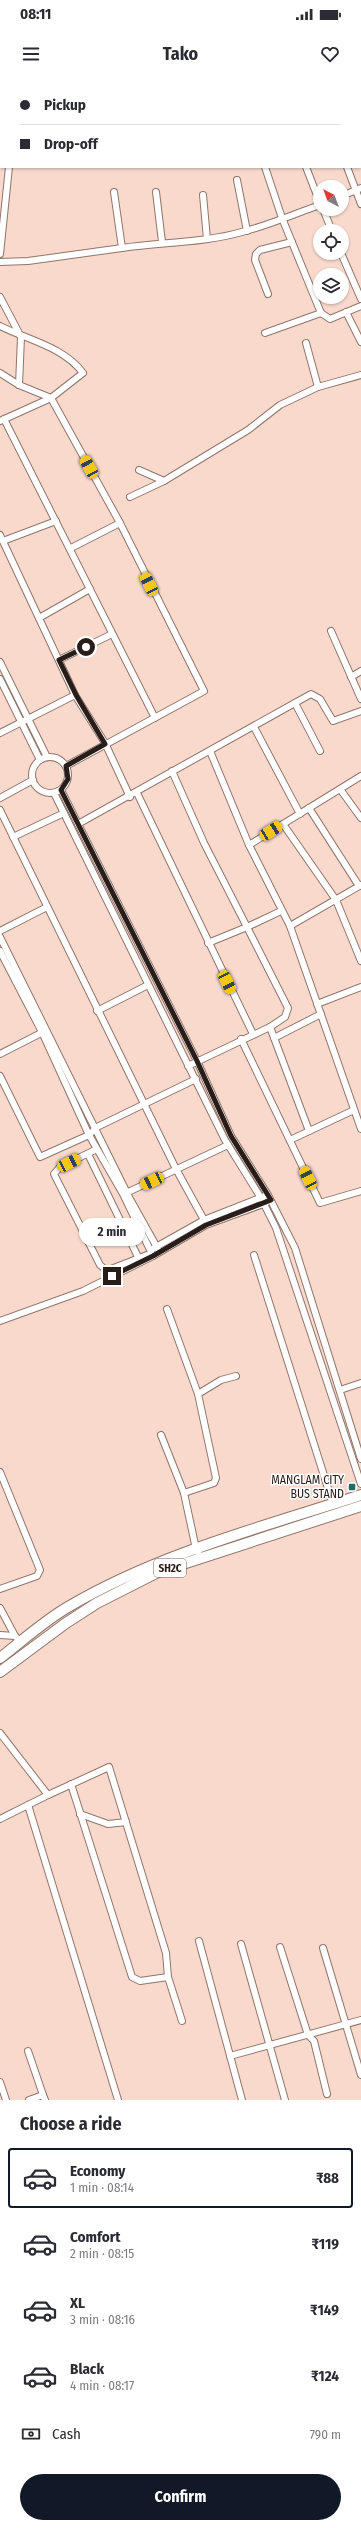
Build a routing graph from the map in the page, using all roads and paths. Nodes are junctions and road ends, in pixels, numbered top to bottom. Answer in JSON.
{"nodes":[{"id":1,"x":9,"y":168,"type":"edge"},
{"id":2,"x":265,"y":168,"type":"edge"},
{"id":3,"x":306,"y":168,"type":"edge"},
{"id":4,"x":347,"y":168,"type":"edge"},
{"id":5,"x":237,"y":180,"type":"dead end"},
{"id":6,"x":313,"y":186,"type":"edge"},
{"id":7,"x":358,"y":189,"type":"edge"},
{"id":8,"x":114,"y":192,"type":"dead end"},
{"id":9,"x":156,"y":192,"type":"dead end"},
{"id":10,"x":203,"y":195,"type":"dead end"},
{"id":11,"x":361,"y":204,"type":"edge"},
{"id":12,"x":313,"y":207,"type":"edge"},
{"id":13,"x":282,"y":218,"type":"junction"},
{"id":14,"x":247,"y":231,"type":"junction"},
{"id":15,"x":207,"y":239,"type":"junction"},
{"id":16,"x":162,"y":242,"type":"junction"},
{"id":17,"x":292,"y":242,"type":"junction"},
{"id":18,"x":122,"y":248,"type":"junction"},
{"id":19,"x":0,"y":253,"type":"edge"},
{"id":20,"x":344,"y":260,"type":"edge"},
{"id":21,"x":0,"y":262,"type":"edge"},
{"id":22,"x":268,"y":294,"type":"dead end"},
{"id":23,"x":0,"y":297,"type":"edge"},
{"id":24,"x":361,"y":299,"type":"edge"},
{"id":25,"x":361,"y":306,"type":"edge"},
{"id":26,"x":346,"y":312,"type":"junction"},
{"id":27,"x":321,"y":313,"type":"junction"},
{"id":28,"x":0,"y":326,"type":"edge"},
{"id":29,"x":265,"y":333,"type":"dead end"},
{"id":30,"x":21,"y":337,"type":"junction"},
{"id":31,"x":361,"y":342,"type":"edge"},
{"id":32,"x":306,"y":343,"type":"dead end"},
{"id":33,"x":0,"y":373,"type":"edge"},
{"id":34,"x":361,"y":375,"type":"edge"},
{"id":35,"x":19,"y":384,"type":"junction"},
{"id":36,"x":318,"y":387,"type":"junction"},
{"id":37,"x":51,"y":398,"type":"junction"},
{"id":38,"x":2,"y":420,"type":"edge"},
{"id":39,"x":139,"y":470,"type":"dead end"},
{"id":40,"x":164,"y":481,"type":"junction"},
{"id":41,"x":130,"y":497,"type":"dead end"},
{"id":42,"x":56,"y":521,"type":"junction"},
{"id":43,"x":120,"y":524,"type":"junction"},
{"id":44,"x":0,"y":535,"type":"edge"},
{"id":45,"x":3,"y":541,"type":"junction"},
{"id":46,"x":70,"y":548,"type":"junction"},
{"id":47,"x":90,"y":589,"type":"junction"},
{"id":48,"x":39,"y":618,"type":"junction"},
{"id":49,"x":331,"y":630,"type":"dead end"},
{"id":50,"x":112,"y":634,"type":"junction"},
{"id":51,"x":59,"y":660,"type":"junction"},
{"id":52,"x":0,"y":662,"type":"edge"},
{"id":53,"x":361,"y":671,"type":"edge"},
{"id":54,"x":351,"y":677,"type":"junction"},
{"id":55,"x":0,"y":679,"type":"edge"},
{"id":56,"x":76,"y":695,"type":"junction"},
{"id":57,"x":361,"y":699,"type":"edge"},
{"id":58,"x":295,"y":703,"type":"junction"},
{"id":59,"x":361,"y":711,"type":"edge"},
{"id":60,"x":155,"y":718,"type":"junction"},
{"id":61,"x":28,"y":719,"type":"junction"},
{"id":62,"x":22,"y":722,"type":"junction"},
{"id":63,"x":254,"y":727,"type":"junction"},
{"id":64,"x":0,"y":733,"type":"edge"},
{"id":65,"x":105,"y":744,"type":"junction"},
{"id":66,"x":210,"y":751,"type":"junction"},
{"id":67,"x":320,"y":751,"type":"dead end"},
{"id":68,"x":47,"y":757,"type":"junction"},
{"id":69,"x":40,"y":760,"type":"junction"},
{"id":70,"x":66,"y":766,"type":"junction"},
{"id":71,"x":172,"y":771,"type":"junction"},
{"id":72,"x":361,"y":776,"type":"edge"},
{"id":73,"x":33,"y":780,"type":"junction"},
{"id":74,"x":340,"y":789,"type":"junction"},
{"id":75,"x":61,"y":790,"type":"junction"},
{"id":76,"x":54,"y":792,"type":"junction"},
{"id":77,"x":137,"y":793,"type":"junction"},
{"id":78,"x":130,"y":797,"type":"junction"},
{"id":79,"x":0,"y":798,"type":"edge"},
{"id":80,"x":309,"y":808,"type":"junction"},
{"id":81,"x":0,"y":810,"type":"edge"},
{"id":82,"x":64,"y":813,"type":"junction"},
{"id":83,"x":300,"y":814,"type":"junction"},
{"id":84,"x":361,"y":818,"type":"edge"},
{"id":85,"x":78,"y":824,"type":"junction"},
{"id":86,"x":283,"y":824,"type":"junction"},
{"id":87,"x":13,"y":837,"type":"junction"},
{"id":88,"x":249,"y":845,"type":"junction"},
{"id":89,"x":360,"y":886,"type":"edge"},
{"id":90,"x":336,"y":900,"type":"junction"},
{"id":91,"x":47,"y":907,"type":"junction"},
{"id":92,"x":280,"y":910,"type":"junction"},
{"id":93,"x":290,"y":926,"type":"junction"},
{"id":94,"x":248,"y":927,"type":"junction"},
{"id":95,"x":0,"y":931,"type":"edge"},
{"id":96,"x":0,"y":937,"type":"edge"},
{"id":97,"x":208,"y":943,"type":"junction"},
{"id":98,"x":0,"y":951,"type":"edge"},
{"id":99,"x":361,"y":961,"type":"edge"},
{"id":100,"x":148,"y":985,"type":"junction"},
{"id":101,"x":361,"y":987,"type":"edge"},
{"id":102,"x":317,"y":1004,"type":"junction"},
{"id":103,"x":98,"y":1011,"type":"junction"},
{"id":104,"x":321,"y":1014,"type":"junction"},
{"id":105,"x":270,"y":1027,"type":"junction"},
{"id":106,"x":44,"y":1031,"type":"junction"},
{"id":107,"x":253,"y":1034,"type":"junction"},
{"id":108,"x":274,"y":1038,"type":"junction"},
{"id":109,"x":242,"y":1039,"type":"junction"},
{"id":110,"x":0,"y":1054,"type":"edge"},
{"id":111,"x":197,"y":1061,"type":"junction"},
{"id":112,"x":188,"y":1066,"type":"junction"},
{"id":113,"x":0,"y":1076,"type":"edge"},
{"id":114,"x":196,"y":1079,"type":"junction"},
{"id":115,"x":145,"y":1104,"type":"junction"},
{"id":116,"x":354,"y":1110,"type":"junction"},
{"id":117,"x":97,"y":1127,"type":"junction"},
{"id":118,"x":361,"y":1128,"type":"edge"},
{"id":119,"x":309,"y":1131,"type":"junction"},
{"id":120,"x":89,"y":1135,"type":"junction"},
{"id":121,"x":290,"y":1140,"type":"junction"},
{"id":122,"x":228,"y":1145,"type":"junction"},
{"id":123,"x":97,"y":1149,"type":"junction"},
{"id":124,"x":88,"y":1154,"type":"junction"},
{"id":125,"x":176,"y":1169,"type":"junction"},
{"id":126,"x":361,"y":1191,"type":"edge"},
{"id":127,"x":125,"y":1193,"type":"junction"},
{"id":128,"x":269,"y":1197,"type":"junction"},
{"id":129,"x":263,"y":1201,"type":"junction"},
{"id":130,"x":204,"y":1220,"type":"junction"},
{"id":131,"x":154,"y":1252,"type":"junction"},
{"id":132,"x":254,"y":1255,"type":"dead end"},
{"id":133,"x":139,"y":1259,"type":"junction"},
{"id":134,"x":167,"y":1309,"type":"dead end"},
{"id":135,"x":0,"y":1319,"type":"edge"},
{"id":136,"x":236,"y":1376,"type":"dead end"},
{"id":137,"x":361,"y":1383,"type":"edge"},
{"id":138,"x":340,"y":1390,"type":"junction"},
{"id":139,"x":198,"y":1394,"type":"junction"},
{"id":140,"x":361,"y":1434,"type":"edge"},
{"id":141,"x":161,"y":1435,"type":"dead end"},
{"id":142,"x":354,"y":1436,"type":"junction"},
{"id":143,"x":361,"y":1459,"type":"edge"},
{"id":144,"x":0,"y":1472,"type":"edge"},
{"id":145,"x":361,"y":1484,"type":"edge"},
{"id":146,"x":184,"y":1493,"type":"junction"},
{"id":147,"x":361,"y":1495,"type":"edge"},
{"id":148,"x":333,"y":1504,"type":"junction"},
{"id":149,"x":361,"y":1506,"type":"edge"},
{"id":150,"x":198,"y":1553,"type":"junction"},
{"id":151,"x":0,"y":1589,"type":"edge"},
{"id":152,"x":0,"y":1608,"type":"edge"},
{"id":153,"x":0,"y":1635,"type":"edge"},
{"id":154,"x":18,"y":1639,"type":"junction"},
{"id":155,"x":0,"y":1658,"type":"edge"},
{"id":156,"x":0,"y":1672,"type":"edge"},
{"id":157,"x":0,"y":1733,"type":"edge"},
{"id":158,"x":71,"y":1784,"type":"junction"},
{"id":159,"x":48,"y":1795,"type":"junction"},
{"id":160,"x":28,"y":1805,"type":"junction"},
{"id":161,"x":80,"y":1814,"type":"junction"},
{"id":162,"x":0,"y":1819,"type":"edge"},
{"id":163,"x":126,"y":1822,"type":"junction"},
{"id":164,"x":199,"y":1941,"type":"dead end"},
{"id":165,"x":242,"y":1944,"type":"dead end"},
{"id":166,"x":280,"y":1947,"type":"dead end"},
{"id":167,"x":323,"y":1948,"type":"dead end"},
{"id":168,"x":168,"y":1977,"type":"junction"},
{"id":169,"x":361,"y":2020,"type":"edge"},
{"id":170,"x":182,"y":2021,"type":"dead end"},
{"id":171,"x":345,"y":2024,"type":"junction"},
{"id":172,"x":308,"y":2035,"type":"junction"},
{"id":173,"x":270,"y":2045,"type":"junction"},
{"id":174,"x":28,"y":2052,"type":"dead end"},
{"id":175,"x":230,"y":2056,"type":"junction"},
{"id":176,"x":361,"y":2075,"type":"edge"},
{"id":177,"x":0,"y":2082,"type":"edge"},
{"id":178,"x":327,"y":2094,"type":"dead end"},
{"id":179,"x":44,"y":2098,"type":"edge"},
{"id":180,"x":6,"y":2100,"type":"edge"},
{"id":181,"x":29,"y":2100,"type":"edge"},
{"id":182,"x":118,"y":2100,"type":"edge"},
{"id":183,"x":242,"y":2100,"type":"edge"},
{"id":184,"x":285,"y":2100,"type":"edge"}],
"edges":[{"from":1,"to":19,"type":"street"},
{"from":2,"to":13,"type":"street"},
{"from":3,"to":6,"type":"street"},
{"from":4,"to":7,"type":"street"},
{"from":5,"to":14,"type":"street"},
{"from":7,"to":11,"type":"street"},
{"from":8,"to":18,"type":"street"},
{"from":9,"to":16,"type":"street"},
{"from":10,"to":15,"type":"street"},
{"from":12,"to":13,"type":"street"},
{"from":13,"to":14,"type":"street"},
{"from":13,"to":17,"type":"street"},
{"from":14,"to":15,"type":"street"},
{"from":15,"to":16,"type":"street"},
{"from":16,"to":18,"type":"street"},
{"from":17,"to":22,"type":"street"},
{"from":17,"to":27,"type":"street"},
{"from":18,"to":21,"type":"street"},
{"from":20,"to":24,"type":"street"},
{"from":23,"to":30,"type":"street"},
{"from":25,"to":26,"type":"street"},
{"from":26,"to":27,"type":"street"},
{"from":26,"to":31,"type":"street"},
{"from":27,"to":29,"type":"street"},
{"from":28,"to":30,"type":"street"},
{"from":30,"to":35,"type":"street"},
{"from":30,"to":37,"type":"street"},
{"from":32,"to":36,"type":"street"},
{"from":33,"to":35,"type":"street"},
{"from":34,"to":36,"type":"street"},
{"from":35,"to":37,"type":"street"},
{"from":36,"to":40,"type":"street"},
{"from":37,"to":38,"type":"street"},
{"from":37,"to":43,"type":"street"},
{"from":38,"to":42,"type":"street"},
{"from":39,"to":40,"type":"street"},
{"from":40,"to":41,"type":"street"},
{"from":42,"to":45,"type":"street"},
{"from":42,"to":46,"type":"street"},
{"from":43,"to":46,"type":"street"},
{"from":43,"to":60,"type":"street"},
{"from":44,"to":45,"type":"street"},
{"from":45,"to":48,"type":"street"},
{"from":46,"to":47,"type":"street"},
{"from":47,"to":48,"type":"street"},
{"from":47,"to":50,"type":"street"},
{"from":48,"to":51,"type":"street"},
{"from":49,"to":54,"type":"street"},
{"from":50,"to":51,"type":"street"},
{"from":50,"to":60,"type":"street"},
{"from":51,"to":56,"type":"street"},
{"from":52,"to":61,"type":"street"},
{"from":53,"to":54,"type":"street"},
{"from":54,"to":57,"type":"street"},
{"from":55,"to":62,"type":"street"},
{"from":56,"to":61,"type":"street"},
{"from":56,"to":65,"type":"street"},
{"from":58,"to":59,"type":"street"},
{"from":58,"to":63,"type":"street"},
{"from":58,"to":67,"type":"street"},
{"from":60,"to":65,"type":"street"},
{"from":61,"to":62,"type":"street"},
{"from":61,"to":68,"type":"street"},
{"from":62,"to":64,"type":"street"},
{"from":62,"to":69,"type":"street"},
{"from":63,"to":66,"type":"street"},
{"from":63,"to":83,"type":"street"},
{"from":65,"to":70,"type":"street"},
{"from":65,"to":78,"type":"street"},
{"from":66,"to":71,"type":"street"},
{"from":66,"to":88,"type":"street"},
{"from":68,"to":69,"type":"street"},
{"from":68,"to":70,"type":"street"},
{"from":69,"to":73,"type":"street"},
{"from":70,"to":75,"type":"street"},
{"from":71,"to":77,"type":"street"},
{"from":71,"to":94,"type":"street"},
{"from":72,"to":74,"type":"street"},
{"from":73,"to":76,"type":"street"},
{"from":73,"to":79,"type":"street"},
{"from":74,"to":80,"type":"street"},
{"from":74,"to":84,"type":"street"},
{"from":75,"to":76,"type":"street"},
{"from":75,"to":85,"type":"street"},
{"from":76,"to":82,"type":"street"},
{"from":77,"to":78,"type":"street"},
{"from":77,"to":97,"type":"street"},
{"from":78,"to":85,"type":"street"},
{"from":80,"to":83,"type":"street"},
{"from":80,"to":89,"type":"street"},
{"from":81,"to":87,"type":"street"},
{"from":82,"to":87,"type":"street"},
{"from":82,"to":100,"type":"street"},
{"from":83,"to":86,"type":"street"},
{"from":85,"to":111,"type":"street"},
{"from":86,"to":88,"type":"street"},
{"from":86,"to":90,"type":"street"},
{"from":87,"to":91,"type":"street"},
{"from":88,"to":92,"type":"street"},
{"from":89,"to":90,"type":"street"},
{"from":90,"to":93,"type":"street"},
{"from":90,"to":99,"type":"street"},
{"from":91,"to":95,"type":"street"},
{"from":91,"to":103,"type":"street"},
{"from":92,"to":93,"type":"street"},
{"from":92,"to":94,"type":"street"},
{"from":93,"to":102,"type":"street"},
{"from":94,"to":97,"type":"street"},
{"from":94,"to":105,"type":"street"},
{"from":96,"to":106,"type":"street"},
{"from":97,"to":107,"type":"street"},
{"from":98,"to":106,"type":"street"},
{"from":100,"to":103,"type":"street"},
{"from":100,"to":112,"type":"street"},
{"from":101,"to":102,"type":"street"},
{"from":102,"to":104,"type":"street"},
{"from":103,"to":115,"type":"street"},
{"from":104,"to":108,"type":"street"},
{"from":104,"to":116,"type":"street"},
{"from":105,"to":107,"type":"street"},
{"from":105,"to":108,"type":"street"},
{"from":106,"to":110,"type":"street"},
{"from":106,"to":117,"type":"street"},
{"from":106,"to":120,"type":"street"},
{"from":107,"to":109,"type":"street"},
{"from":108,"to":119,"type":"street"},
{"from":109,"to":111,"type":"street"},
{"from":109,"to":121,"type":"street"},
{"from":111,"to":112,"type":"street"},
{"from":111,"to":128,"type":"street"},
{"from":112,"to":114,"type":"street"},
{"from":113,"to":120,"type":"street"},
{"from":114,"to":115,"type":"street"},
{"from":114,"to":122,"type":"street"},
{"from":115,"to":117,"type":"street"},
{"from":115,"to":125,"type":"street"},
{"from":116,"to":118,"type":"street"},
{"from":116,"to":119,"type":"street"},
{"from":117,"to":120,"type":"street"},
{"from":117,"to":127,"type":"street"},
{"from":119,"to":121,"type":"street"},
{"from":120,"to":123,"type":"street"},
{"from":121,"to":126,"type":"street"},
{"from":122,"to":125,"type":"street"},
{"from":122,"to":129,"type":"street"},
{"from":123,"to":124,"type":"street"},
{"from":123,"to":127,"type":"street"},
{"from":124,"to":133,"type":"street"},
{"from":124,"to":133,"type":"street"},
{"from":125,"to":127,"type":"street"},
{"from":125,"to":130,"type":"street"},
{"from":127,"to":131,"type":"street"},
{"from":128,"to":129,"type":"street"},
{"from":128,"to":138,"type":"street"},
{"from":129,"to":130,"type":"street"},
{"from":129,"to":131,"type":"street"},
{"from":129,"to":145,"type":"street"},
{"from":130,"to":131,"type":"street"},
{"from":131,"to":133,"type":"street"},
{"from":131,"to":135,"type":"street"},
{"from":132,"to":148,"type":"street"},
{"from":134,"to":139,"type":"street"},
{"from":136,"to":139,"type":"street"},
{"from":137,"to":138,"type":"street"},
{"from":138,"to":142,"type":"street"},
{"from":139,"to":146,"type":"street"},
{"from":140,"to":142,"type":"street"},
{"from":141,"to":146,"type":"street"},
{"from":142,"to":143,"type":"street"},
{"from":144,"to":151,"type":"street"},
{"from":146,"to":150,"type":"street"},
{"from":147,"to":148,"type":"main road","number":"SH2C"},
{"from":148,"to":150,"type":"main road","number":"SH2C"},
{"from":149,"to":150,"type":"main road","number":"SH2C"},
{"from":150,"to":154,"type":"main road","number":"SH2C"},
{"from":150,"to":156,"type":"main road","number":"SH2C"},
{"from":152,"to":154,"type":"street"},
{"from":153,"to":154,"type":"street"},
{"from":154,"to":155,"type":"main road","number":"SH2C"},
{"from":157,"to":159,"type":"street"},
{"from":158,"to":159,"type":"street"},
{"from":158,"to":161,"type":"street"},
{"from":158,"to":163,"type":"street"},
{"from":159,"to":160,"type":"street"},
{"from":160,"to":162,"type":"street"},
{"from":160,"to":182,"type":"street"},
{"from":161,"to":163,"type":"street"},
{"from":161,"to":168,"type":"street"},
{"from":163,"to":168,"type":"street"},
{"from":164,"to":175,"type":"street"},
{"from":165,"to":173,"type":"street"},
{"from":166,"to":172,"type":"street"},
{"from":167,"to":171,"type":"street"},
{"from":168,"to":170,"type":"street"},
{"from":169,"to":171,"type":"street"},
{"from":171,"to":172,"type":"street"},
{"from":171,"to":176,"type":"street"},
{"from":172,"to":173,"type":"street"},
{"from":172,"to":178,"type":"street"},
{"from":173,"to":175,"type":"street"},
{"from":173,"to":184,"type":"street"},
{"from":174,"to":179,"type":"street"},
{"from":175,"to":183,"type":"street"},
{"from":177,"to":180,"type":"street"},
{"from":179,"to":181,"type":"street"}]}
